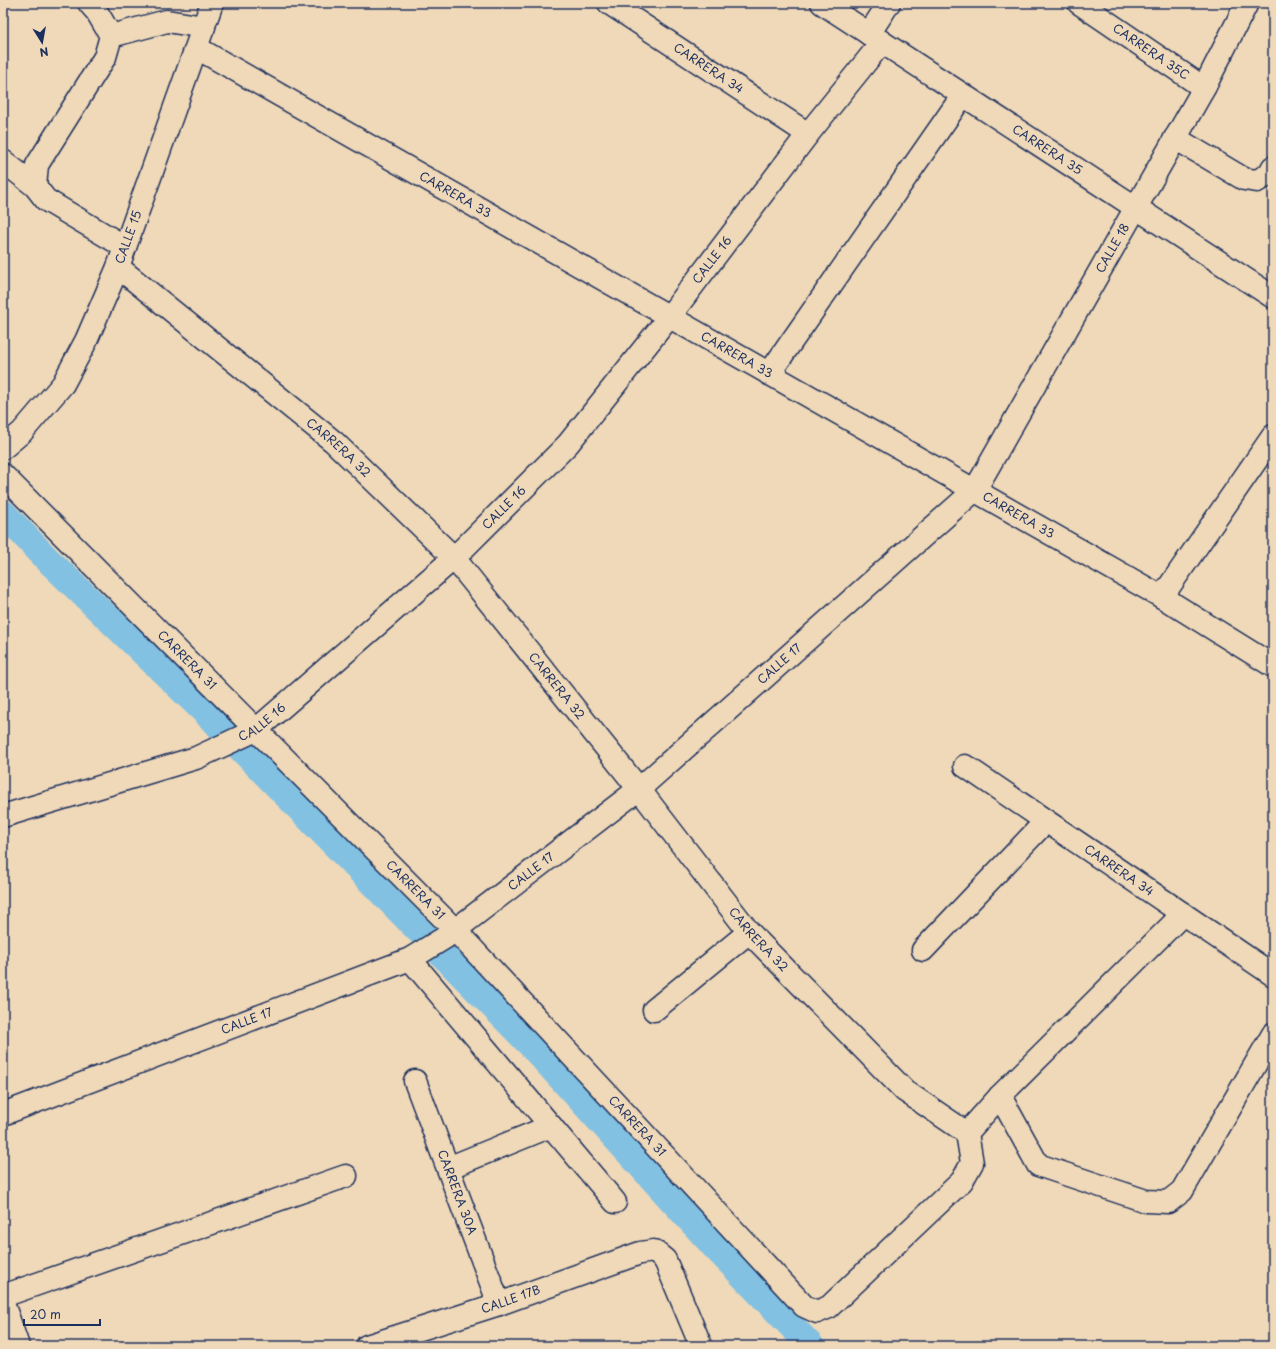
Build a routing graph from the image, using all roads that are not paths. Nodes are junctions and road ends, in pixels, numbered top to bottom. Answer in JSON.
{"nodes":[{"id":1,"x":90,"y":3,"type":"edge"},
{"id":2,"x":212,"y":3,"type":"edge"},
{"id":3,"x":609,"y":3,"type":"edge"},
{"id":4,"x":822,"y":3,"type":"edge"},
{"id":5,"x":889,"y":3,"type":"edge"},
{"id":6,"x":1079,"y":3,"type":"edge"},
{"id":7,"x":1247,"y":3,"type":"edge"},
{"id":8,"x":204,"y":27,"type":"junction"},
{"id":9,"x":112,"y":36,"type":"junction"},
{"id":10,"x":876,"y":38,"type":"junction"},
{"id":11,"x":197,"y":48,"type":"junction"},
{"id":12,"x":1204,"y":88,"type":"junction"},
{"id":13,"x":963,"y":95,"type":"junction"},
{"id":14,"x":808,"y":134,"type":"junction"},
{"id":15,"x":1175,"y":138,"type":"junction"},
{"id":16,"x":3,"y":161,"type":"edge"},
{"id":17,"x":1273,"y":167,"type":"edge"},
{"id":18,"x":35,"y":186,"type":"junction"},
{"id":19,"x":1136,"y":207,"type":"junction"},
{"id":20,"x":121,"y":257,"type":"junction"},
{"id":21,"x":1273,"y":297,"type":"edge"},
{"id":22,"x":669,"y":317,"type":"junction"},
{"id":23,"x":769,"y":374,"type":"junction"},
{"id":24,"x":1273,"y":436,"type":"edge"},
{"id":25,"x":3,"y":448,"type":"edge"},
{"id":26,"x":3,"y":475,"type":"edge"},
{"id":27,"x":975,"y":490,"type":"junction"},
{"id":28,"x":454,"y":558,"type":"junction"},
{"id":29,"x":1162,"y":597,"type":"junction"},
{"id":30,"x":1273,"y":666,"type":"edge"},
{"id":31,"x":251,"y":733,"type":"junction"},
{"id":32,"x":965,"y":766,"type":"dead end"},
{"id":33,"x":639,"y":789,"type":"junction"},
{"id":34,"x":3,"y":816,"type":"edge"},
{"id":35,"x":1046,"y":822,"type":"junction"},
{"id":36,"x":1183,"y":914,"type":"junction"},
{"id":37,"x":749,"y":932,"type":"junction"},
{"id":38,"x":450,"y":934,"type":"junction"},
{"id":39,"x":923,"y":950,"type":"dead end"},
{"id":40,"x":413,"y":958,"type":"junction"},
{"id":41,"x":1273,"y":975,"type":"edge"},
{"id":42,"x":654,"y":1010,"type":"dead end"},
{"id":43,"x":1273,"y":1034,"type":"edge"},
{"id":44,"x":415,"y":1081,"type":"dead end"},
{"id":45,"x":1000,"y":1096,"type":"junction"},
{"id":46,"x":3,"y":1114,"type":"edge"},
{"id":47,"x":551,"y":1126,"type":"junction"},
{"id":48,"x":967,"y":1133,"type":"junction"},
{"id":49,"x":448,"y":1168,"type":"junction"},
{"id":50,"x":346,"y":1176,"type":"dead end"},
{"id":51,"x":615,"y":1202,"type":"dead end"},
{"id":52,"x":3,"y":1296,"type":"edge"},
{"id":53,"x":3,"y":1303,"type":"edge"},
{"id":54,"x":499,"y":1304,"type":"junction"},
{"id":55,"x":18,"y":1346,"type":"edge"},
{"id":56,"x":367,"y":1346,"type":"edge"},
{"id":57,"x":701,"y":1346,"type":"edge"}],
"edges":[{"from":1,"to":9,"type":"street"},
{"from":2,"to":8,"type":"street","name":"CALLE 15"},
{"from":3,"to":14,"type":"street","name":"CARRERA 34"},
{"from":4,"to":10,"type":"street","name":"CARRERA 35"},
{"from":5,"to":10,"type":"street","name":"CALLE 16"},
{"from":6,"to":12,"type":"street","name":"CARRERA 35C"},
{"from":7,"to":12,"type":"street","name":"CALLE 18"},
{"from":8,"to":9,"type":"street"},
{"from":8,"to":11,"type":"street","name":"CALLE 15"},
{"from":9,"to":18,"type":"street"},
{"from":10,"to":13,"type":"street","name":"CARRERA 35"},
{"from":10,"to":14,"type":"street","name":"CALLE 16"},
{"from":11,"to":20,"type":"street","name":"CALLE 15"},
{"from":11,"to":22,"type":"street","name":"CARRERA 33"},
{"from":12,"to":15,"type":"street","name":"CALLE 18"},
{"from":13,"to":19,"type":"street","name":"CARRERA 35"},
{"from":13,"to":23,"type":"street"},
{"from":14,"to":22,"type":"street","name":"CALLE 16"},
{"from":15,"to":17,"type":"street"},
{"from":15,"to":19,"type":"street","name":"CALLE 18"},
{"from":16,"to":18,"type":"street","name":"CARRERA 32"},
{"from":18,"to":20,"type":"street","name":"CARRERA 32"},
{"from":19,"to":21,"type":"street","name":"CARRERA 35"},
{"from":19,"to":27,"type":"street","name":"CALLE 18"},
{"from":20,"to":25,"type":"street","name":"CALLE 15"},
{"from":20,"to":28,"type":"street","name":"CARRERA 32"},
{"from":22,"to":23,"type":"street","name":"CARRERA 33"},
{"from":22,"to":28,"type":"street","name":"CALLE 16"},
{"from":23,"to":27,"type":"street","name":"CARRERA 33"},
{"from":24,"to":29,"type":"street"},
{"from":26,"to":31,"type":"street","name":"CARRERA 31"},
{"from":27,"to":29,"type":"street","name":"CARRERA 33"},
{"from":27,"to":33,"type":"street","name":"CALLE 17"},
{"from":28,"to":31,"type":"street","name":"CALLE 16"},
{"from":28,"to":33,"type":"street","name":"CARRERA 32"},
{"from":29,"to":30,"type":"street","name":"CARRERA 33"},
{"from":31,"to":34,"type":"street","name":"CALLE 16"},
{"from":31,"to":38,"type":"street","name":"CARRERA 31"},
{"from":32,"to":35,"type":"street","name":"CARRERA 34"},
{"from":33,"to":37,"type":"street","name":"CARRERA 32"},
{"from":33,"to":38,"type":"street","name":"CALLE 17"},
{"from":35,"to":36,"type":"street","name":"CARRERA 34"},
{"from":35,"to":39,"type":"street"},
{"from":36,"to":41,"type":"street","name":"CARRERA 34"},
{"from":36,"to":45,"type":"street"},
{"from":37,"to":42,"type":"street"},
{"from":37,"to":48,"type":"street","name":"CARRERA 32"},
{"from":38,"to":40,"type":"street","name":"CALLE 17"},
{"from":38,"to":48,"type":"street","name":"CARRERA 31"},
{"from":40,"to":46,"type":"street","name":"CALLE 17"},
{"from":40,"to":47,"type":"street"},
{"from":43,"to":45,"type":"street"},
{"from":44,"to":49,"type":"street","name":"CARRERA 30A"},
{"from":45,"to":48,"type":"street"},
{"from":47,"to":49,"type":"street"},
{"from":47,"to":51,"type":"street"},
{"from":49,"to":54,"type":"street","name":"CARRERA 30A"},
{"from":50,"to":52,"type":"street"},
{"from":53,"to":55,"type":"street"},
{"from":54,"to":56,"type":"street","name":"CALLE 17B"},
{"from":54,"to":57,"type":"street","name":"CALLE 17B"}]}
